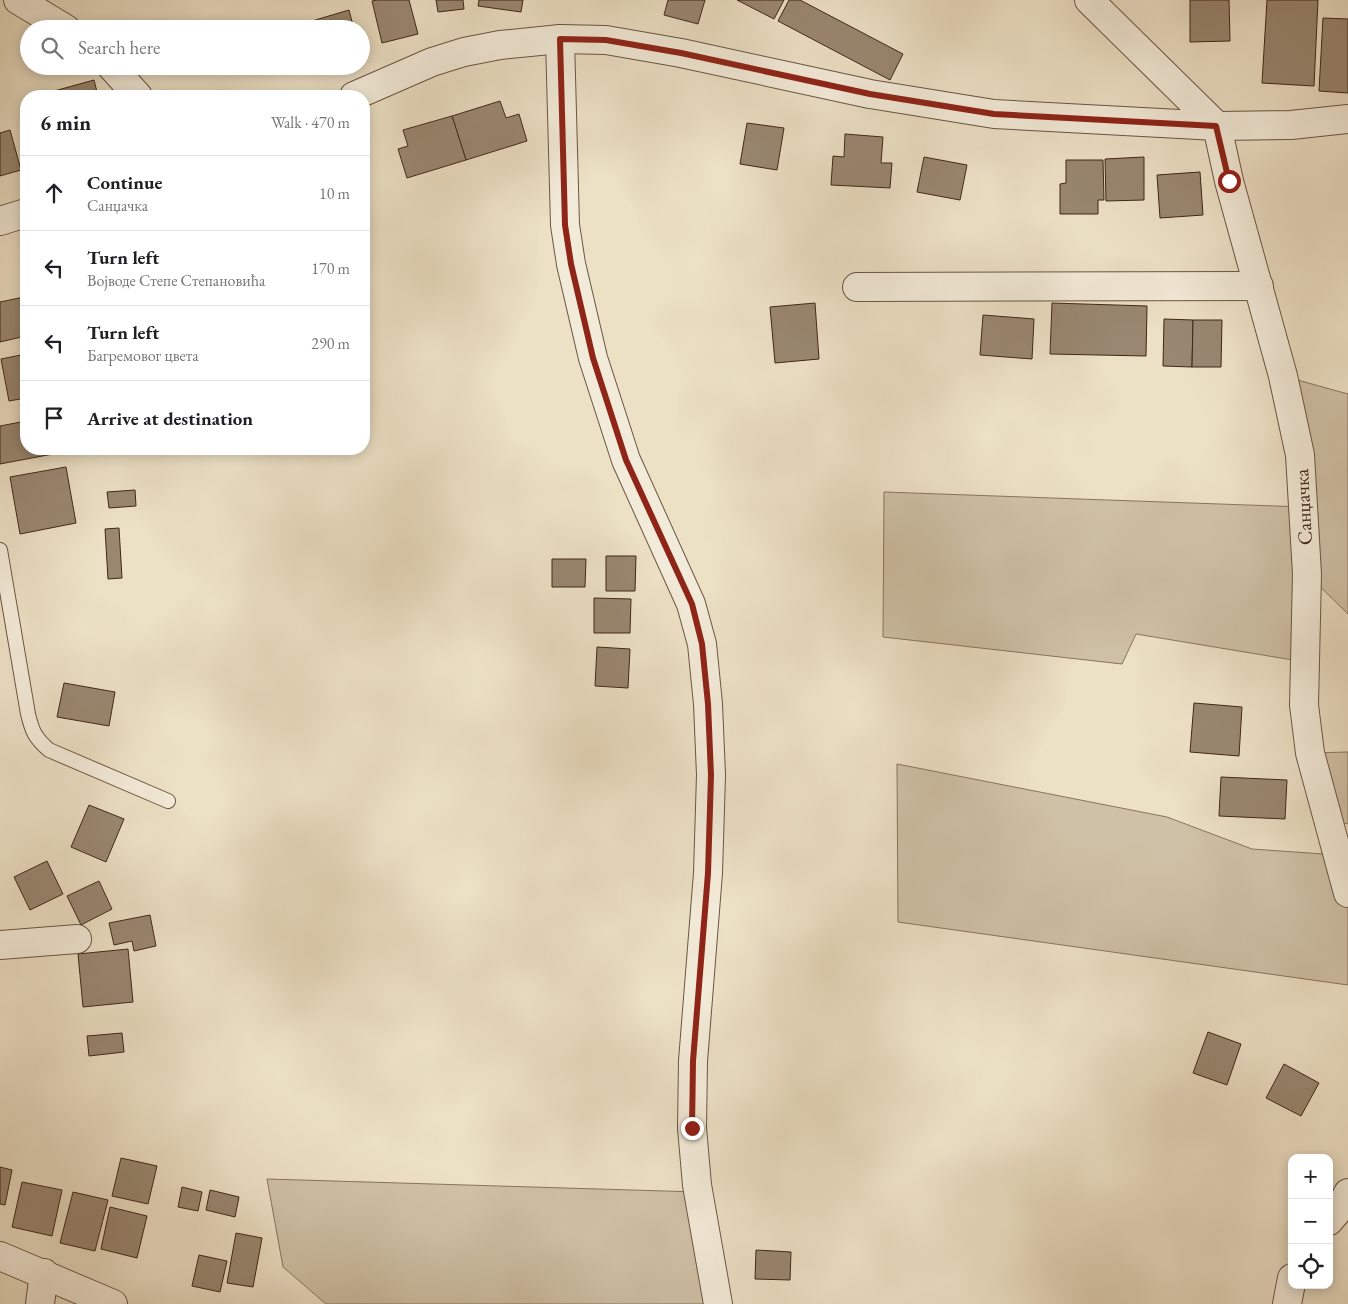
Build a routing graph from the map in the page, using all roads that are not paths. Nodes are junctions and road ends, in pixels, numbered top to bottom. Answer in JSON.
{"nodes":[{"id":1,"x":18,"y":0,"type":"edge"},
{"id":2,"x":1089,"y":0,"type":"edge"},
{"id":3,"x":51,"y":20,"type":"edge"},
{"id":4,"x":560,"y":39,"type":"junction"},
{"id":5,"x":119,"y":75,"type":"edge"},
{"id":6,"x":133,"y":90,"type":"edge"},
{"id":7,"x":368,"y":90,"type":"edge"},
{"id":8,"x":1348,"y":119,"type":"edge"},
{"id":9,"x":1216,"y":126,"type":"junction"},
{"id":10,"x":20,"y":215,"type":"edge"},
{"id":11,"x":0,"y":221,"type":"edge"},
{"id":12,"x":1259,"y":286,"type":"junction"},
{"id":13,"x":857,"y":287,"type":"dead end"},
{"id":14,"x":0,"y":550,"type":"edge"},
{"id":15,"x":168,"y":802,"type":"dead end"},
{"id":16,"x":1348,"y":893,"type":"edge"},
{"id":17,"x":77,"y":939,"type":"dead end"},
{"id":18,"x":0,"y":945,"type":"edge"},
{"id":19,"x":1348,"y":1193,"type":"edge"},
{"id":20,"x":1333,"y":1216,"type":"edge"},
{"id":21,"x":0,"y":1256,"type":"edge"},
{"id":22,"x":44,"y":1273,"type":"junction"},
{"id":23,"x":1289,"y":1289,"type":"edge"},
{"id":24,"x":40,"y":1304,"type":"edge"},
{"id":25,"x":113,"y":1304,"type":"edge"},
{"id":26,"x":718,"y":1304,"type":"edge"},
{"id":27,"x":1286,"y":1304,"type":"edge"}],
"edges":[{"from":1,"to":3,"type":"street"},
{"from":2,"to":9,"type":"street"},
{"from":4,"to":7,"type":"street"},
{"from":4,"to":9,"type":"street"},
{"from":4,"to":26,"type":"street"},
{"from":5,"to":6,"type":"street"},
{"from":8,"to":9,"type":"street"},
{"from":9,"to":12,"type":"street","name":"Санџачка"},
{"from":10,"to":11,"type":"street"},
{"from":12,"to":13,"type":"street"},
{"from":12,"to":16,"type":"street","name":"Санџачка"},
{"from":14,"to":15,"type":"lane"},
{"from":17,"to":18,"type":"street"},
{"from":19,"to":20,"type":"street"},
{"from":21,"to":22,"type":"street"},
{"from":22,"to":24,"type":"street"},
{"from":22,"to":25,"type":"street"},
{"from":23,"to":27,"type":"street"}]}
